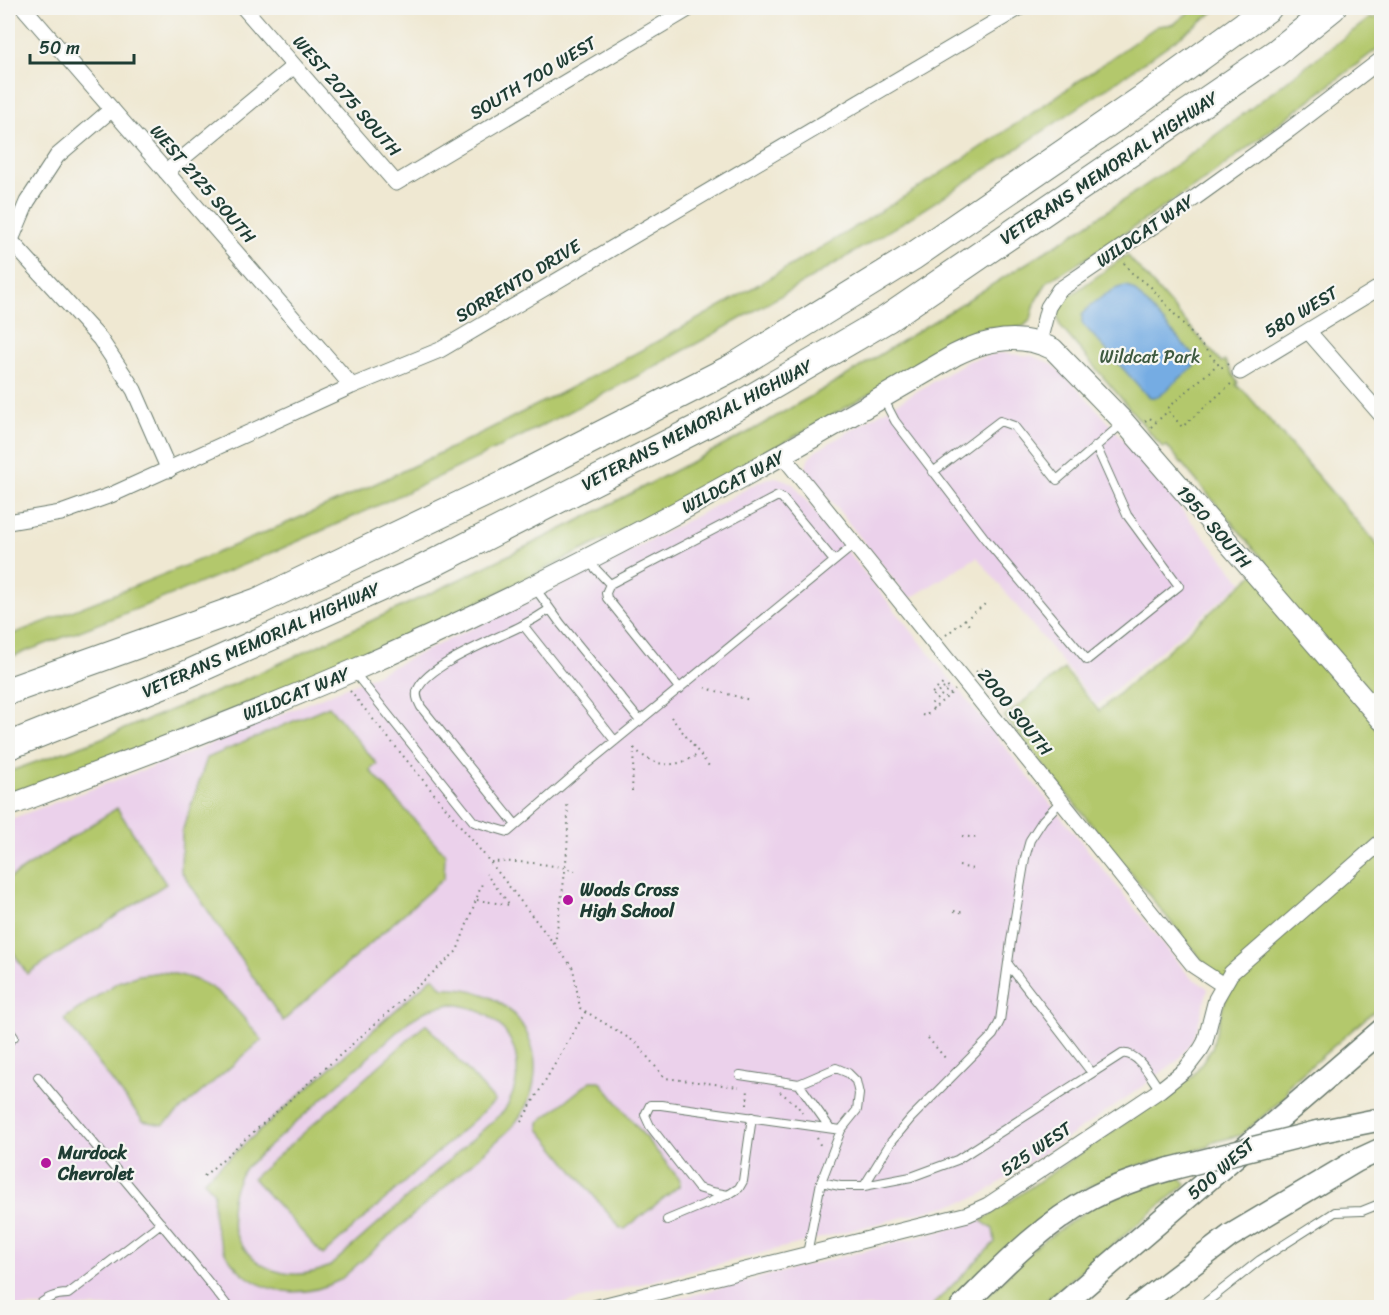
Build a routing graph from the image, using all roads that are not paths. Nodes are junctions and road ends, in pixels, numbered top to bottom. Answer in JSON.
{"nodes":[{"id":1,"x":24,"y":8,"type":"edge"},
{"id":2,"x":244,"y":8,"type":"edge"},
{"id":3,"x":690,"y":8,"type":"edge"},
{"id":4,"x":1019,"y":8,"type":"edge"},
{"id":5,"x":1268,"y":8,"type":"edge"},
{"id":6,"x":1332,"y":8,"type":"edge"},
{"id":7,"x":1382,"y":59,"type":"edge"},
{"id":8,"x":294,"y":66,"type":"junction"},
{"id":9,"x":112,"y":109,"type":"junction"},
{"id":10,"x":166,"y":172,"type":"junction"},
{"id":11,"x":396,"y":183,"type":"joint"},
{"id":12,"x":9,"y":244,"type":"edge"},
{"id":13,"x":1382,"y":286,"type":"edge"},
{"id":14,"x":1308,"y":331,"type":"junction"},
{"id":15,"x":1039,"y":342,"type":"junction"},
{"id":16,"x":1235,"y":372,"type":"road end"},
{"id":17,"x":352,"y":386,"type":"junction"},
{"id":18,"x":883,"y":397,"type":"junction"},
{"id":19,"x":1382,"y":416,"type":"edge"},
{"id":20,"x":1133,"y":423,"type":"junction"},
{"id":21,"x":1096,"y":446,"type":"junction"},
{"id":22,"x":783,"y":456,"type":"junction"},
{"id":23,"x":169,"y":470,"type":"junction"},
{"id":24,"x":933,"y":472,"type":"junction"},
{"id":25,"x":8,"y":522,"type":"edge"},
{"id":26,"x":854,"y":545,"type":"junction"},
{"id":27,"x":587,"y":560,"type":"junction"},
{"id":28,"x":834,"y":561,"type":"junction"},
{"id":29,"x":610,"y":584,"type":"junction"},
{"id":30,"x":534,"y":586,"type":"junction"},
{"id":31,"x":550,"y":609,"type":"junction"},
{"id":32,"x":523,"y":625,"type":"junction"},
{"id":33,"x":346,"y":674,"type":"junction"},
{"id":34,"x":680,"y":689,"type":"junction"},
{"id":35,"x":8,"y":691,"type":"edge"},
{"id":36,"x":1382,"y":720,"type":"edge"},
{"id":37,"x":640,"y":721,"type":"junction"},
{"id":38,"x":615,"y":741,"type":"junction"},
{"id":39,"x":8,"y":746,"type":"edge"},
{"id":40,"x":1062,"y":801,"type":"junction"},
{"id":41,"x":8,"y":806,"type":"edge"},
{"id":42,"x":516,"y":825,"type":"junction"},
{"id":43,"x":1382,"y":841,"type":"edge"},
{"id":44,"x":1008,"y":964,"type":"junction"},
{"id":45,"x":1223,"y":985,"type":"junction"},
{"id":46,"x":8,"y":1029,"type":"edge"},
{"id":47,"x":1382,"y":1030,"type":"edge"},
{"id":48,"x":8,"y":1042,"type":"edge"},
{"id":49,"x":1092,"y":1073,"type":"junction"},
{"id":50,"x":741,"y":1075,"type":"dead end"},
{"id":51,"x":38,"y":1077,"type":"dead end"},
{"id":52,"x":799,"y":1084,"type":"junction"},
{"id":53,"x":1160,"y":1090,"type":"junction"},
{"id":54,"x":752,"y":1117,"type":"junction"},
{"id":55,"x":1382,"y":1119,"type":"edge"},
{"id":56,"x":831,"y":1128,"type":"junction"},
{"id":57,"x":841,"y":1130,"type":"junction"},
{"id":58,"x":1382,"y":1149,"type":"edge"},
{"id":59,"x":821,"y":1182,"type":"junction"},
{"id":60,"x":864,"y":1186,"type":"junction"},
{"id":61,"x":728,"y":1194,"type":"junction"},
{"id":62,"x":1382,"y":1203,"type":"edge"},
{"id":63,"x":667,"y":1220,"type":"dead end"},
{"id":64,"x":161,"y":1223,"type":"junction"},
{"id":65,"x":807,"y":1254,"type":"junction"},
{"id":66,"x":36,"y":1308,"type":"edge"},
{"id":67,"x":229,"y":1308,"type":"edge"},
{"id":68,"x":594,"y":1308,"type":"edge"},
{"id":69,"x":961,"y":1308,"type":"edge"},
{"id":70,"x":1059,"y":1308,"type":"edge"},
{"id":71,"x":1135,"y":1308,"type":"edge"},
{"id":72,"x":1199,"y":1308,"type":"edge"}],
"edges":[{"from":1,"to":9,"type":"street","name":"WEST 2125 SOUTH"},
{"from":2,"to":8,"type":"street","name":"WEST 2075 SOUTH"},
{"from":3,"to":11,"type":"street","name":"SOUTH 700 WEST"},
{"from":4,"to":17,"type":"street","name":"SORRENTO DRIVE"},
{"from":5,"to":35,"type":"highway","name":"VETERANS MEMORIAL HIGHWAY"},
{"from":6,"to":39,"type":"highway","name":"VETERANS MEMORIAL HIGHWAY"},
{"from":7,"to":15,"type":"street","name":"WILDCAT WAY"},
{"from":8,"to":10,"type":"street"},
{"from":8,"to":11,"type":"street","name":"WEST 2075 SOUTH"},
{"from":9,"to":10,"type":"street","name":"WEST 2125 SOUTH"},
{"from":9,"to":12,"type":"street"},
{"from":10,"to":17,"type":"street","name":"WEST 2125 SOUTH"},
{"from":12,"to":23,"type":"street"},
{"from":13,"to":14,"type":"street","name":"580 WEST"},
{"from":14,"to":16,"type":"street","name":"580 WEST"},
{"from":14,"to":19,"type":"street"},
{"from":15,"to":18,"type":"street","name":"WILDCAT WAY"},
{"from":15,"to":20,"type":"street","name":"1950 SOUTH"},
{"from":17,"to":23,"type":"street","name":"SORRENTO DRIVE"},
{"from":18,"to":22,"type":"street","name":"WILDCAT WAY"},
{"from":18,"to":24,"type":"lane"},
{"from":20,"to":21,"type":"lane"},
{"from":20,"to":36,"type":"street","name":"1950 SOUTH"},
{"from":21,"to":24,"type":"lane"},
{"from":21,"to":24,"type":"lane"},
{"from":22,"to":26,"type":"street","name":"2000 SOUTH"},
{"from":22,"to":27,"type":"street","name":"WILDCAT WAY"},
{"from":23,"to":25,"type":"street","name":"SORRENTO DRIVE"},
{"from":26,"to":28,"type":"lane"},
{"from":26,"to":40,"type":"street","name":"2000 SOUTH"},
{"from":27,"to":29,"type":"lane"},
{"from":27,"to":30,"type":"street","name":"WILDCAT WAY"},
{"from":28,"to":29,"type":"lane"},
{"from":28,"to":34,"type":"lane"},
{"from":29,"to":34,"type":"lane"},
{"from":30,"to":31,"type":"lane"},
{"from":30,"to":33,"type":"street","name":"WILDCAT WAY"},
{"from":31,"to":32,"type":"lane"},
{"from":31,"to":37,"type":"lane"},
{"from":32,"to":38,"type":"lane"},
{"from":32,"to":42,"type":"lane"},
{"from":33,"to":41,"type":"street","name":"WILDCAT WAY"},
{"from":33,"to":42,"type":"lane"},
{"from":34,"to":37,"type":"lane"},
{"from":37,"to":38,"type":"lane"},
{"from":38,"to":42,"type":"lane"},
{"from":40,"to":44,"type":"lane"},
{"from":40,"to":45,"type":"street","name":"2000 SOUTH"},
{"from":43,"to":45,"type":"street","name":"525 WEST"},
{"from":44,"to":49,"type":"lane"},
{"from":44,"to":60,"type":"lane"},
{"from":45,"to":53,"type":"street","name":"525 WEST"},
{"from":46,"to":48,"type":"lane"},
{"from":47,"to":70,"type":"main road","name":"500 WEST"},
{"from":49,"to":53,"type":"lane"},
{"from":49,"to":60,"type":"lane"},
{"from":50,"to":52,"type":"lane"},
{"from":51,"to":64,"type":"lane"},
{"from":52,"to":56,"type":"lane"},
{"from":52,"to":57,"type":"lane"},
{"from":53,"to":65,"type":"street","name":"525 WEST"},
{"from":54,"to":56,"type":"lane"},
{"from":54,"to":61,"type":"lane"},
{"from":54,"to":61,"type":"lane"},
{"from":55,"to":69,"type":"main road","bridge":true},
{"from":56,"to":57,"type":"lane"},
{"from":57,"to":59,"type":"lane"},
{"from":58,"to":71,"type":"main road"},
{"from":59,"to":60,"type":"lane"},
{"from":59,"to":65,"type":"lane"},
{"from":61,"to":63,"type":"lane"},
{"from":62,"to":72,"type":"lane"},
{"from":64,"to":66,"type":"lane"},
{"from":64,"to":67,"type":"lane"},
{"from":65,"to":68,"type":"street","name":"525 WEST"}]}
